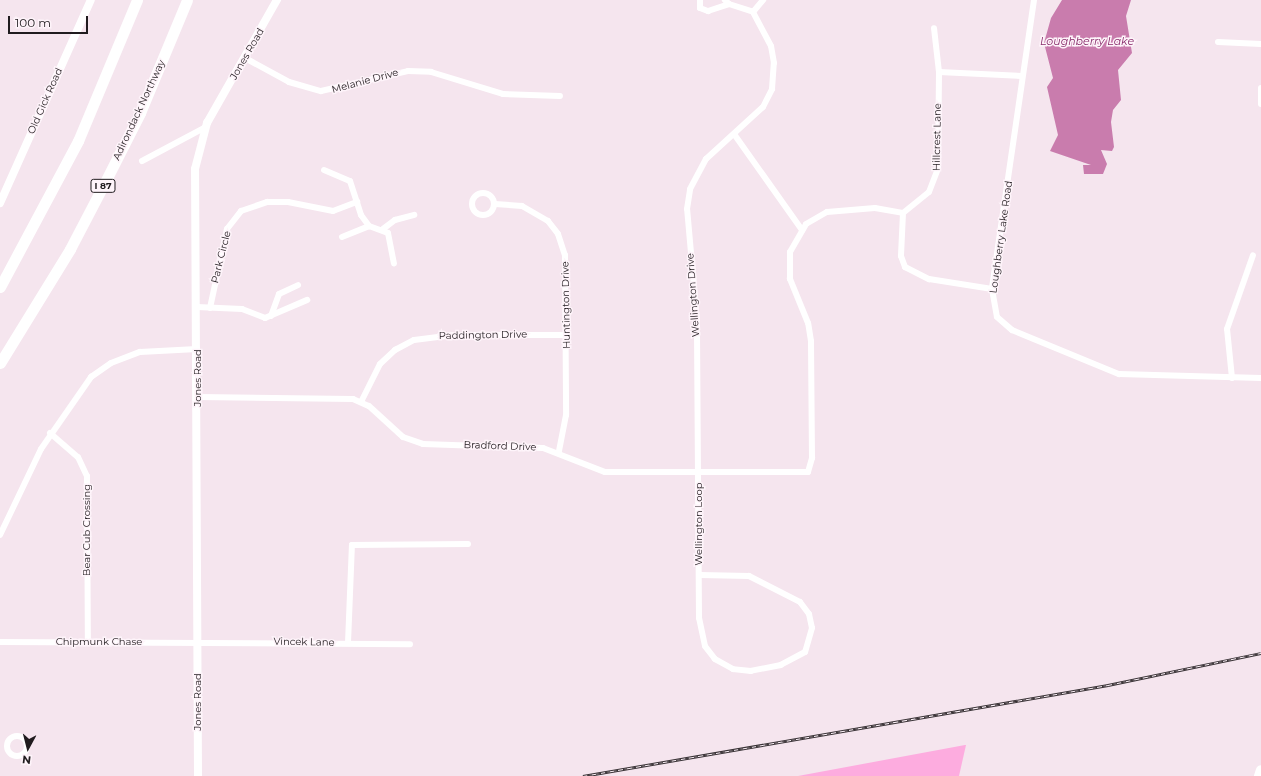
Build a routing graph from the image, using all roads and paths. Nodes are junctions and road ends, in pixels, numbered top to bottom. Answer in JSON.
{"nodes":[{"id":1,"x":91,"y":0,"type":"edge"},
{"id":2,"x":137,"y":0,"type":"edge"},
{"id":3,"x":188,"y":0,"type":"edge"},
{"id":4,"x":277,"y":0,"type":"edge"},
{"id":5,"x":700,"y":0,"type":"edge"},
{"id":6,"x":763,"y":0,"type":"edge"},
{"id":7,"x":1034,"y":0,"type":"edge"},
{"id":8,"x":727,"y":2,"type":"edge"},
{"id":9,"x":753,"y":12,"type":"junction"},
{"id":10,"x":934,"y":28,"type":"dead end"},
{"id":11,"x":1218,"y":42,"type":"dead end"},
{"id":12,"x":1261,"y":44,"type":"edge"},
{"id":13,"x":245,"y":58,"type":"junction"},
{"id":14,"x":939,"y":72,"type":"junction"},
{"id":15,"x":1022,"y":76,"type":"junction"},
{"id":16,"x":1261,"y":88,"type":"edge"},
{"id":17,"x":560,"y":96,"type":"dead end"},
{"id":18,"x":1261,"y":104,"type":"edge"},
{"id":19,"x":206,"y":127,"type":"junction"},
{"id":20,"x":734,"y":134,"type":"junction"},
{"id":21,"x":142,"y":161,"type":"dead end"},
{"id":22,"x":324,"y":170,"type":"dead end"},
{"id":23,"x":357,"y":202,"type":"junction"},
{"id":24,"x":0,"y":203,"type":"edge"},
{"id":25,"x":495,"y":204,"type":"dead end"},
{"id":26,"x":903,"y":213,"type":"junction"},
{"id":27,"x":414,"y":215,"type":"dead end"},
{"id":28,"x":369,"y":226,"type":"junction"},
{"id":29,"x":383,"y":229,"type":"junction"},
{"id":30,"x":802,"y":230,"type":"junction"},
{"id":31,"x":342,"y":237,"type":"dead end"},
{"id":32,"x":1253,"y":255,"type":"dead end"},
{"id":33,"x":394,"y":263,"type":"dead end"},
{"id":34,"x":298,"y":285,"type":"dead end"},
{"id":35,"x":0,"y":288,"type":"edge"},
{"id":36,"x":992,"y":290,"type":"junction"},
{"id":37,"x":307,"y":300,"type":"dead end"},
{"id":38,"x":197,"y":307,"type":"junction"},
{"id":39,"x":210,"y":308,"type":"junction"},
{"id":40,"x":271,"y":316,"type":"junction"},
{"id":41,"x":566,"y":335,"type":"junction"},
{"id":42,"x":197,"y":348,"type":"junction"},
{"id":43,"x":0,"y":363,"type":"edge"},
{"id":44,"x":1232,"y":378,"type":"junction"},
{"id":45,"x":1261,"y":378,"type":"edge"},
{"id":46,"x":198,"y":397,"type":"junction"},
{"id":47,"x":361,"y":402,"type":"junction"},
{"id":48,"x":50,"y":433,"type":"junction"},
{"id":49,"x":559,"y":452,"type":"junction"},
{"id":50,"x":699,"y":473,"type":"junction"},
{"id":51,"x":0,"y":534,"type":"edge"},
{"id":52,"x":468,"y":544,"type":"dead end"},
{"id":53,"x":700,"y":575,"type":"junction"},
{"id":54,"x":0,"y":642,"type":"edge"},
{"id":55,"x":88,"y":642,"type":"junction"},
{"id":56,"x":198,"y":642,"type":"junction"},
{"id":57,"x":348,"y":643,"type":"junction"},
{"id":58,"x":410,"y":644,"type":"dead end"},
{"id":59,"x":1261,"y":770,"type":"edge"},
{"id":60,"x":198,"y":776,"type":"edge"},
{"id":61,"x":1259,"y":776,"type":"edge"}],
"edges":[{"from":1,"to":24,"type":"street","name":"Old Gick Road"},
{"from":2,"to":35,"type":"highway"},
{"from":3,"to":43,"type":"highway","name":"Adirondack Northway","number":"I 87"},
{"from":4,"to":13,"type":"street","name":"Jones Road"},
{"from":5,"to":8,"type":"street"},
{"from":6,"to":9,"type":"street"},
{"from":7,"to":15,"type":"street","name":"Loughberry Lake Road"},
{"from":8,"to":9,"type":"street"},
{"from":9,"to":20,"type":"street","name":"Wellington Drive"},
{"from":10,"to":14,"type":"street","name":"Hillcrest Lane"},
{"from":11,"to":12,"type":"street"},
{"from":13,"to":17,"type":"street","name":"Melanie Drive"},
{"from":13,"to":19,"type":"street","name":"Jones Road"},
{"from":14,"to":15,"type":"street"},
{"from":14,"to":26,"type":"street","name":"Hillcrest Lane"},
{"from":15,"to":36,"type":"street","name":"Loughberry Lake Road"},
{"from":16,"to":18,"type":"street"},
{"from":19,"to":21,"type":"street"},
{"from":19,"to":38,"type":"street","name":"Jones Road"},
{"from":20,"to":30,"type":"street"},
{"from":20,"to":50,"type":"street","name":"Wellington Drive"},
{"from":22,"to":23,"type":"street"},
{"from":23,"to":28,"type":"street"},
{"from":23,"to":39,"type":"street","name":"Park Circle"},
{"from":25,"to":41,"type":"street","name":"Huntington Drive"},
{"from":26,"to":30,"type":"street"},
{"from":26,"to":36,"type":"street"},
{"from":27,"to":29,"type":"street"},
{"from":28,"to":29,"type":"street"},
{"from":28,"to":31,"type":"street"},
{"from":29,"to":33,"type":"street"},
{"from":30,"to":50,"type":"street","name":"Bradford Drive"},
{"from":32,"to":44,"type":"street"},
{"from":34,"to":40,"type":"street"},
{"from":36,"to":44,"type":"street","name":"Loughberry Lake Road"},
{"from":37,"to":40,"type":"street"},
{"from":38,"to":39,"type":"street"},
{"from":38,"to":42,"type":"street","name":"Jones Road"},
{"from":39,"to":40,"type":"street"},
{"from":41,"to":47,"type":"street","name":"Paddington Drive"},
{"from":41,"to":49,"type":"street","name":"Huntington Drive"},
{"from":42,"to":46,"type":"street","name":"Jones Road"},
{"from":42,"to":48,"type":"street"},
{"from":44,"to":45,"type":"street","name":"Loughberry Lake Road"},
{"from":46,"to":47,"type":"street"},
{"from":46,"to":56,"type":"street","name":"Jones Road"},
{"from":47,"to":49,"type":"street","name":"Bradford Drive"},
{"from":48,"to":51,"type":"street"},
{"from":48,"to":55,"type":"street","name":"Bear Cub Crossing"},
{"from":49,"to":50,"type":"street","name":"Bradford Drive"},
{"from":50,"to":53,"type":"street","name":"Wellington Loop"},
{"from":52,"to":57,"type":"street"},
{"from":53,"to":53,"type":"street"},
{"from":54,"to":55,"type":"street","name":"Chipmunk Chase"},
{"from":55,"to":56,"type":"street","name":"Chipmunk Chase"},
{"from":56,"to":57,"type":"street","name":"Vincek Lane"},
{"from":56,"to":60,"type":"street","name":"Jones Road"},
{"from":57,"to":58,"type":"street","name":"Vincek Lane"},
{"from":59,"to":61,"type":"main road"}]}
